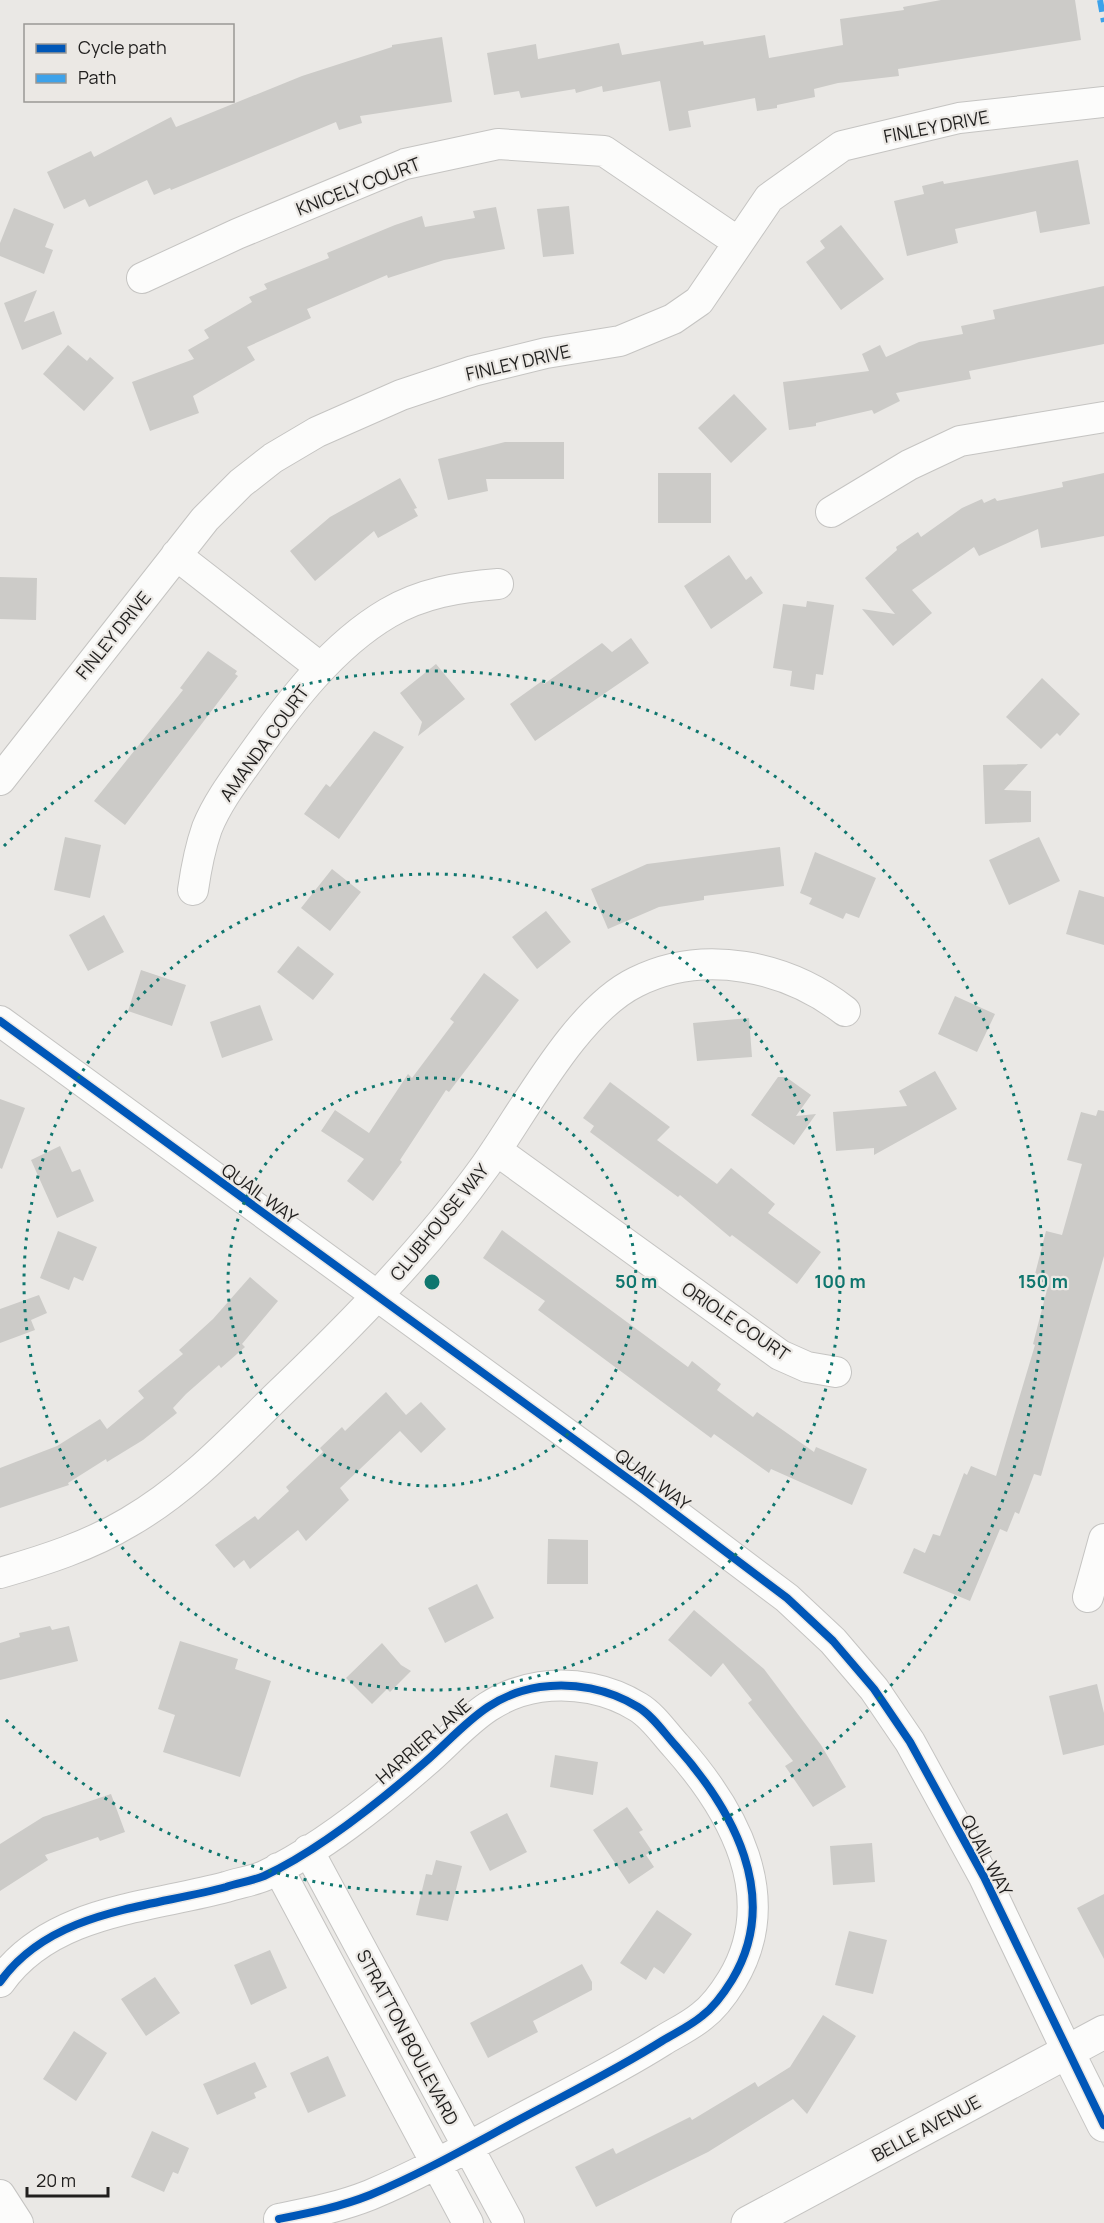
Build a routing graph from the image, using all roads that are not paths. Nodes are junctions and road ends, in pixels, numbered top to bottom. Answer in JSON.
{"nodes":[{"id":1,"x":1104,"y":102,"type":"edge"},
{"id":2,"x":738,"y":242,"type":"junction"},
{"id":3,"x":142,"y":278,"type":"dead end"},
{"id":4,"x":1104,"y":417,"type":"edge"},
{"id":5,"x":831,"y":513,"type":"dead end"},
{"id":6,"x":176,"y":555,"type":"junction"},
{"id":7,"x":498,"y":584,"type":"dead end"},
{"id":8,"x":321,"y":668,"type":"junction"},
{"id":9,"x":4,"y":774,"type":"edge"},
{"id":10,"x":193,"y":890,"type":"dead end"},
{"id":11,"x":845,"y":1011,"type":"dead end"},
{"id":12,"x":0,"y":1021,"type":"edge"},
{"id":13,"x":496,"y":1150,"type":"junction"},
{"id":14,"x":377,"y":1297,"type":"junction"},
{"id":15,"x":836,"y":1372,"type":"dead end"},
{"id":16,"x":1104,"y":1539,"type":"edge"},
{"id":17,"x":0,"y":1573,"type":"edge"},
{"id":18,"x":1088,"y":1597,"type":"dead end"},
{"id":19,"x":308,"y":1850,"type":"junction"},
{"id":20,"x":278,"y":1868,"type":"junction"},
{"id":21,"x":0,"y":1982,"type":"edge"},
{"id":22,"x":1104,"y":2032,"type":"edge"},
{"id":23,"x":1068,"y":2052,"type":"junction"},
{"id":24,"x":1104,"y":2125,"type":"edge"},
{"id":25,"x":467,"y":2146,"type":"junction"},
{"id":26,"x":436,"y":2163,"type":"junction"},
{"id":27,"x":0,"y":2195,"type":"edge"},
{"id":28,"x":279,"y":2219,"type":"dead end"},
{"id":29,"x":18,"y":2223,"type":"edge"},
{"id":30,"x":468,"y":2223,"type":"edge"},
{"id":31,"x":509,"y":2223,"type":"edge"},
{"id":32,"x":748,"y":2223,"type":"edge"}],
"edges":[{"from":1,"to":2,"type":"street","name":"FINLEY DRIVE"},
{"from":2,"to":3,"type":"street","name":"KNICELY COURT"},
{"from":2,"to":6,"type":"street","name":"FINLEY DRIVE"},
{"from":4,"to":5,"type":"street"},
{"from":6,"to":8,"type":"street","name":"AMANDA COURT"},
{"from":6,"to":9,"type":"street","name":"FINLEY DRIVE"},
{"from":7,"to":8,"type":"street","name":"AMANDA COURT"},
{"from":8,"to":10,"type":"street","name":"AMANDA COURT"},
{"from":11,"to":13,"type":"street","name":"CLUBHOUSE WAY"},
{"from":12,"to":14,"type":"street","name":"QUAIL WAY"},
{"from":13,"to":14,"type":"street","name":"CLUBHOUSE WAY"},
{"from":13,"to":15,"type":"street","name":"ORIOLE COURT"},
{"from":14,"to":17,"type":"street","name":"CLUBHOUSE WAY"},
{"from":14,"to":23,"type":"street","name":"QUAIL WAY"},
{"from":16,"to":18,"type":"street"},
{"from":19,"to":20,"type":"street","name":"HARRIER LANE"},
{"from":19,"to":25,"type":"street","name":"STRATTON BOULEVARD"},
{"from":19,"to":25,"type":"street","name":"HARRIER LANE"},
{"from":20,"to":21,"type":"street","name":"HARRIER LANE"},
{"from":20,"to":26,"type":"street","name":"STRATTON BOULEVARD"},
{"from":22,"to":23,"type":"street","name":"BELLE AVENUE"},
{"from":23,"to":24,"type":"street","name":"QUAIL WAY"},
{"from":23,"to":32,"type":"street","name":"BELLE AVENUE"},
{"from":25,"to":26,"type":"street","name":"HARRIER LANE"},
{"from":25,"to":31,"type":"street","name":"STRATTON BOULEVARD"},
{"from":26,"to":28,"type":"street","name":"HARRIER LANE"},
{"from":26,"to":30,"type":"street","name":"STRATTON BOULEVARD"},
{"from":27,"to":29,"type":"street"}]}
